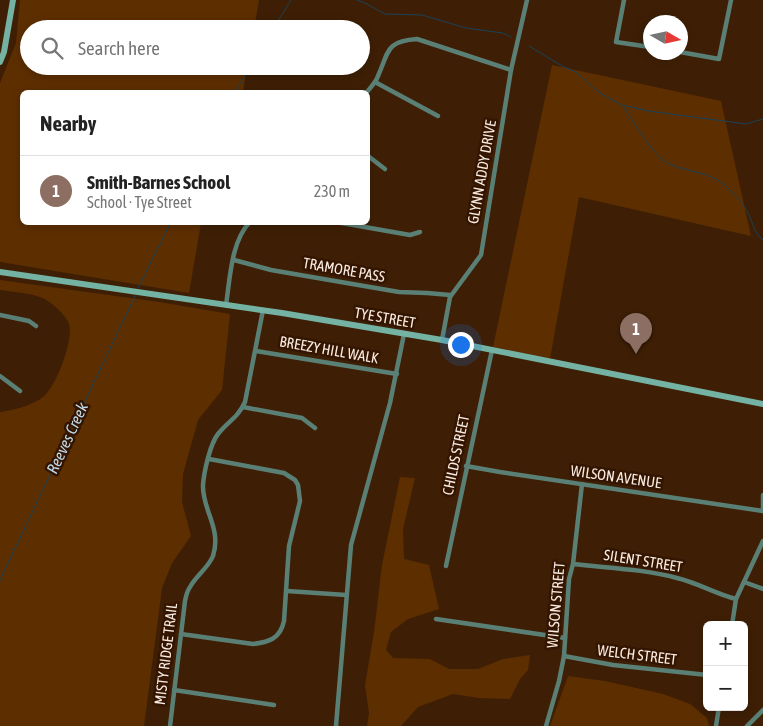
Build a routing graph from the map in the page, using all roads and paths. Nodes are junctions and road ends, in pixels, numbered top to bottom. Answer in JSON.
{"nodes":[{"id":1,"x":13,"y":0,"type":"edge"},
{"id":2,"x":527,"y":0,"type":"edge"},
{"id":3,"x":624,"y":0,"type":"edge"},
{"id":4,"x":731,"y":0,"type":"edge"},
{"id":5,"x":643,"y":46,"type":"edge"},
{"id":6,"x":688,"y":53,"type":"edge"},
{"id":7,"x":0,"y":62,"type":"edge"},
{"id":8,"x":511,"y":70,"type":"junction"},
{"id":9,"x":375,"y":82,"type":"junction"},
{"id":10,"x":369,"y":90,"type":"edge"},
{"id":11,"x":438,"y":116,"type":"dead end"},
{"id":12,"x":370,"y":158,"type":"edge"},
{"id":13,"x":385,"y":169,"type":"dead end"},
{"id":14,"x":248,"y":225,"type":"edge"},
{"id":15,"x":353,"y":225,"type":"edge"},
{"id":16,"x":420,"y":232,"type":"dead end"},
{"id":17,"x":234,"y":260,"type":"junction"},
{"id":18,"x":0,"y":272,"type":"edge"},
{"id":19,"x":450,"y":297,"type":"junction"},
{"id":20,"x":226,"y":305,"type":"junction"},
{"id":21,"x":263,"y":310,"type":"junction"},
{"id":22,"x":0,"y":315,"type":"edge"},
{"id":23,"x":36,"y":326,"type":"dead end"},
{"id":24,"x":404,"y":334,"type":"junction"},
{"id":25,"x":442,"y":340,"type":"junction"},
{"id":26,"x":492,"y":350,"type":"junction"},
{"id":27,"x":256,"y":351,"type":"junction"},
{"id":28,"x":397,"y":374,"type":"junction"},
{"id":29,"x":0,"y":376,"type":"edge"},
{"id":30,"x":20,"y":391,"type":"dead end"},
{"id":31,"x":763,"y":404,"type":"edge"},
{"id":32,"x":243,"y":407,"type":"junction"},
{"id":33,"x":315,"y":428,"type":"dead end"},
{"id":34,"x":208,"y":459,"type":"junction"},
{"id":35,"x":466,"y":466,"type":"junction"},
{"id":36,"x":582,"y":484,"type":"junction"},
{"id":37,"x":763,"y":495,"type":"edge"},
{"id":38,"x":763,"y":511,"type":"edge"},
{"id":39,"x":763,"y":541,"type":"edge"},
{"id":40,"x":573,"y":564,"type":"junction"},
{"id":41,"x":446,"y":566,"type":"dead end"},
{"id":42,"x":744,"y":582,"type":"junction"},
{"id":43,"x":763,"y":589,"type":"edge"},
{"id":44,"x":287,"y":591,"type":"junction"},
{"id":45,"x":346,"y":596,"type":"junction"},
{"id":46,"x":736,"y":599,"type":"junction"},
{"id":47,"x":436,"y":619,"type":"dead end"},
{"id":48,"x":733,"y":621,"type":"edge"},
{"id":49,"x":181,"y":634,"type":"junction"},
{"id":50,"x":565,"y":638,"type":"junction"},
{"id":51,"x":564,"y":656,"type":"junction"},
{"id":52,"x":703,"y":675,"type":"edge"},
{"id":53,"x":174,"y":690,"type":"junction"},
{"id":54,"x":274,"y":705,"type":"dead end"},
{"id":55,"x":763,"y":710,"type":"edge"},
{"id":56,"x":718,"y":711,"type":"edge"},
{"id":57,"x":170,"y":726,"type":"edge"},
{"id":58,"x":336,"y":726,"type":"edge"},
{"id":59,"x":546,"y":726,"type":"edge"},
{"id":60,"x":716,"y":726,"type":"edge"},
{"id":61,"x":747,"y":726,"type":"edge"}],
"edges":[{"from":1,"to":7,"type":"street"},
{"from":2,"to":8,"type":"street","name":"GLYNN ADDY DRIVE"},
{"from":3,"to":5,"type":"street"},
{"from":4,"to":6,"type":"street"},
{"from":8,"to":9,"type":"street"},
{"from":8,"to":19,"type":"street","name":"GLYNN ADDY DRIVE"},
{"from":9,"to":10,"type":"street"},
{"from":9,"to":11,"type":"street"},
{"from":12,"to":13,"type":"street"},
{"from":14,"to":17,"type":"street"},
{"from":15,"to":16,"type":"street"},
{"from":17,"to":19,"type":"street","name":"TRAMORE PASS"},
{"from":17,"to":20,"type":"street"},
{"from":18,"to":20,"type":"street","name":"TYE STREET"},
{"from":19,"to":25,"type":"street","name":"GLYNN ADDY DRIVE"},
{"from":20,"to":21,"type":"street","name":"TYE STREET"},
{"from":21,"to":24,"type":"street","name":"TYE STREET"},
{"from":21,"to":27,"type":"street","name":"MISTY RIDGE TRAIL"},
{"from":22,"to":23,"type":"street"},
{"from":24,"to":25,"type":"street","name":"TYE STREET"},
{"from":24,"to":28,"type":"street"},
{"from":25,"to":26,"type":"street","name":"TYE STREET"},
{"from":26,"to":31,"type":"street","name":"TYE STREET"},
{"from":26,"to":35,"type":"street","name":"CHILDS STREET"},
{"from":27,"to":28,"type":"street","name":"BREEZY HILL WALK"},
{"from":27,"to":32,"type":"street","name":"MISTY RIDGE TRAIL"},
{"from":28,"to":45,"type":"street"},
{"from":29,"to":30,"type":"street"},
{"from":32,"to":33,"type":"street"},
{"from":32,"to":34,"type":"street","name":"MISTY RIDGE TRAIL"},
{"from":34,"to":44,"type":"street"},
{"from":34,"to":49,"type":"street","name":"MISTY RIDGE TRAIL"},
{"from":35,"to":36,"type":"street","name":"WILSON AVENUE"},
{"from":35,"to":41,"type":"street","name":"CHILDS STREET"},
{"from":36,"to":38,"type":"street","name":"WILSON AVENUE"},
{"from":36,"to":40,"type":"street","name":"WILSON STREET"},
{"from":37,"to":38,"type":"street"},
{"from":39,"to":42,"type":"street"},
{"from":40,"to":46,"type":"street","name":"SILENT STREET"},
{"from":40,"to":50,"type":"street","name":"WILSON STREET"},
{"from":42,"to":43,"type":"street"},
{"from":42,"to":46,"type":"street"},
{"from":44,"to":45,"type":"street"},
{"from":44,"to":49,"type":"street"},
{"from":45,"to":58,"type":"street"},
{"from":46,"to":48,"type":"street"},
{"from":47,"to":50,"type":"street"},
{"from":49,"to":53,"type":"street","name":"MISTY RIDGE TRAIL"},
{"from":50,"to":51,"type":"street","name":"WILSON STREET"},
{"from":51,"to":52,"type":"street","name":"WELCH STREET"},
{"from":51,"to":59,"type":"street","name":"WILSON STREET"},
{"from":53,"to":54,"type":"street"},
{"from":53,"to":57,"type":"street","name":"MISTY RIDGE TRAIL"},
{"from":55,"to":61,"type":"street"},
{"from":56,"to":60,"type":"street"}]}
